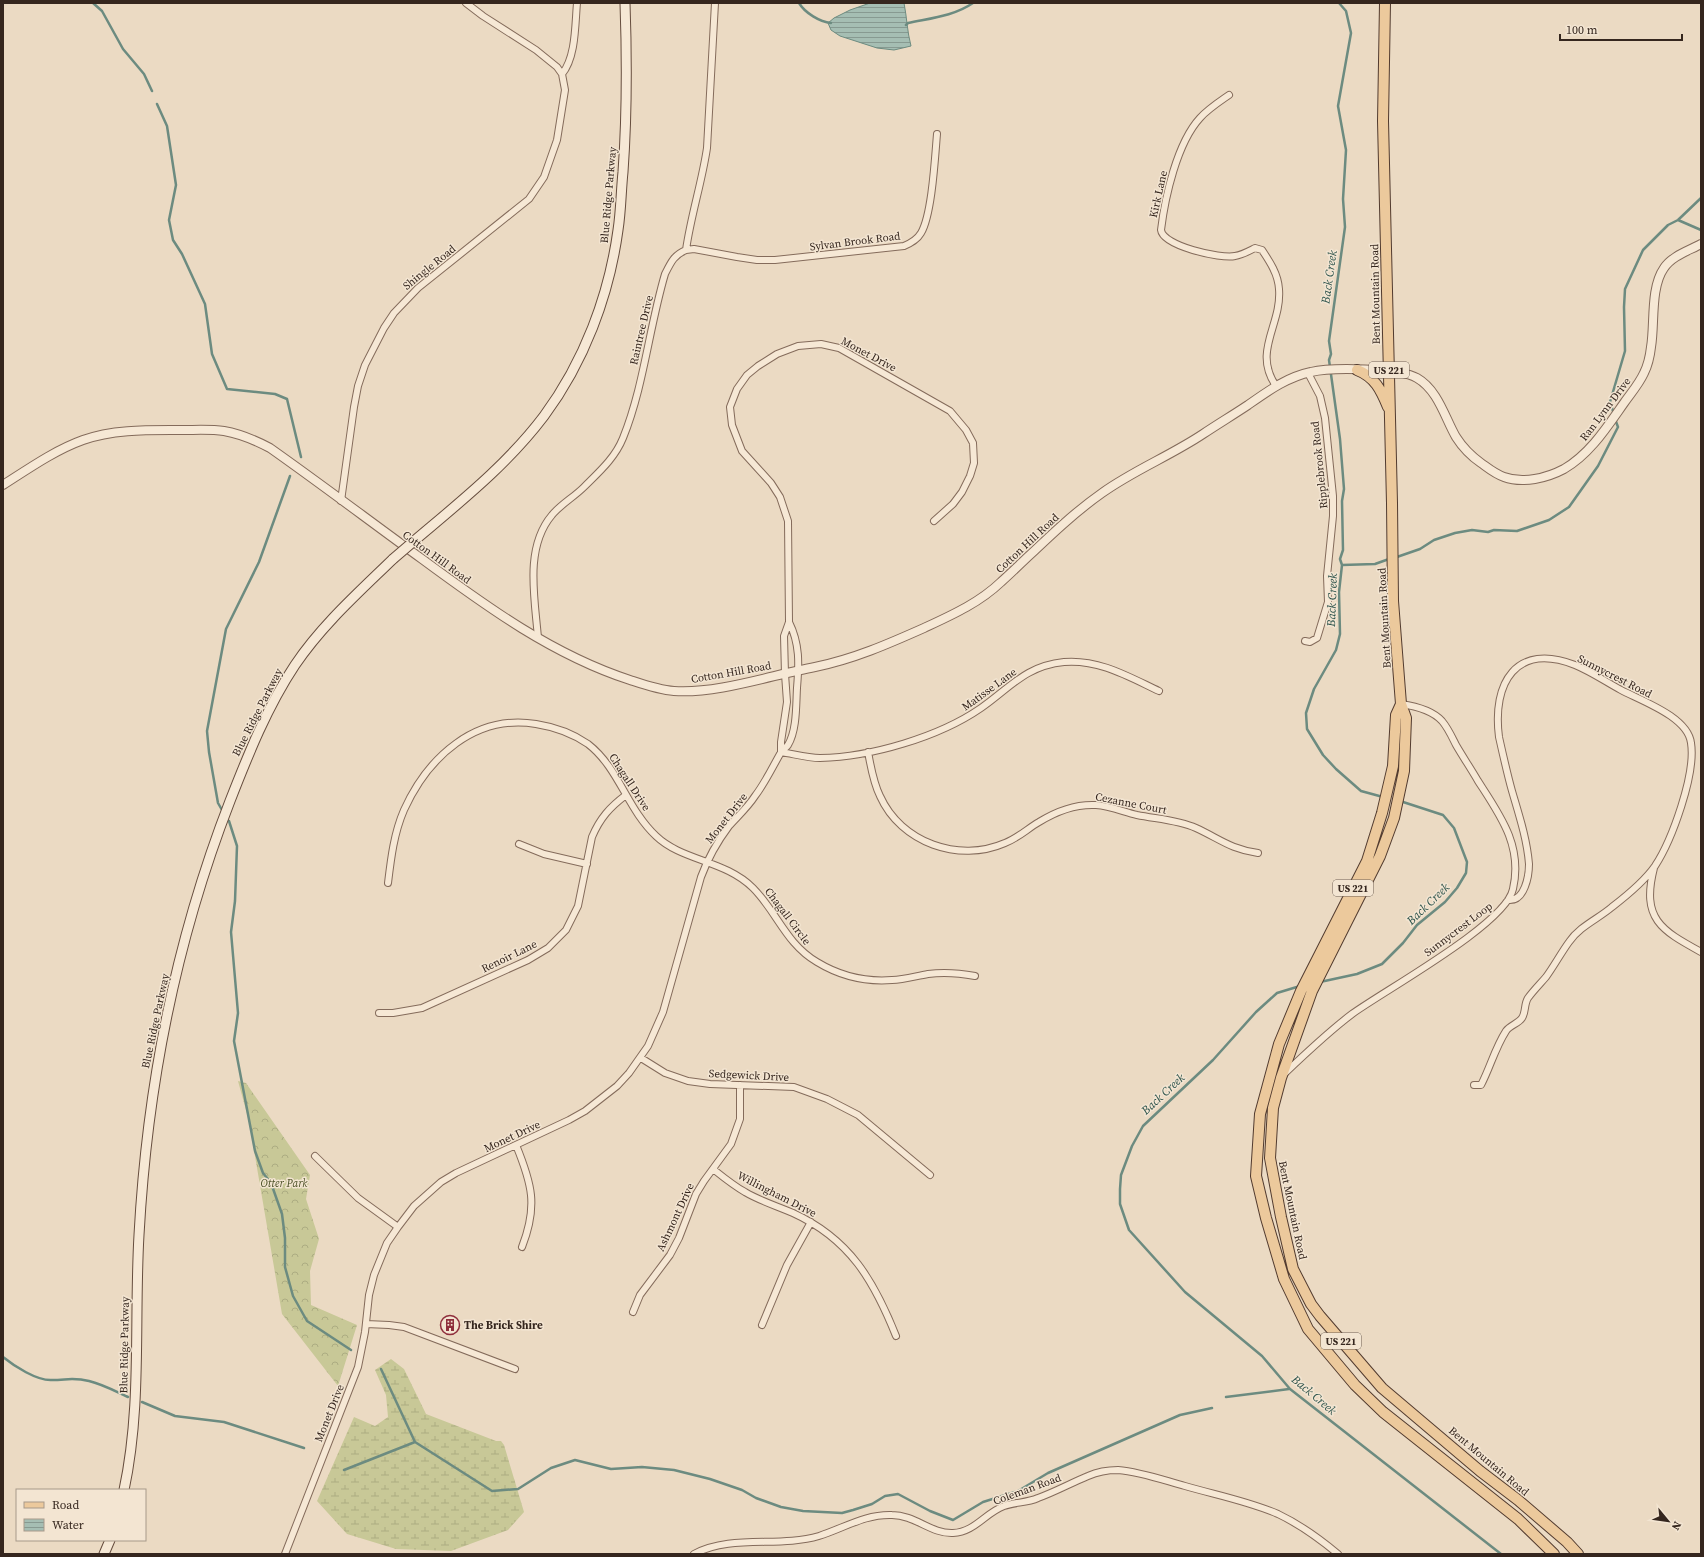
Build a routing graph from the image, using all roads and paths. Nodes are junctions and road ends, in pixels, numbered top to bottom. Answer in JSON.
{"nodes":[{"id":1,"x":466,"y":3,"type":"edge"},
{"id":2,"x":577,"y":3,"type":"edge"},
{"id":3,"x":625,"y":3,"type":"edge"},
{"id":4,"x":715,"y":3,"type":"edge"},
{"id":5,"x":1385,"y":3,"type":"edge"},
{"id":6,"x":562,"y":74,"type":"junction"},
{"id":7,"x":1229,"y":95,"type":"dead end"},
{"id":8,"x":937,"y":134,"type":"dead end"},
{"id":9,"x":1701,"y":244,"type":"edge"},
{"id":10,"x":686,"y":250,"type":"junction"},
{"id":11,"x":1357,"y":370,"type":"junction"},
{"id":12,"x":1389,"y":372,"type":"junction"},
{"id":13,"x":1308,"y":373,"type":"junction"},
{"id":14,"x":1276,"y":386,"type":"junction"},
{"id":15,"x":1390,"y":411,"type":"junction"},
{"id":16,"x":3,"y":485,"type":"edge"},
{"id":17,"x":341,"y":501,"type":"junction"},
{"id":18,"x":934,"y":521,"type":"dead end"},
{"id":19,"x":790,"y":622,"type":"junction"},
{"id":20,"x":538,"y":638,"type":"junction"},
{"id":21,"x":1305,"y":641,"type":"dead end"},
{"id":22,"x":799,"y":670,"type":"junction"},
{"id":23,"x":785,"y":674,"type":"junction"},
{"id":24,"x":1159,"y":691,"type":"dead end"},
{"id":25,"x":1401,"y":704,"type":"junction"},
{"id":26,"x":781,"y":752,"type":"junction"},
{"id":27,"x":868,"y":752,"type":"junction"},
{"id":28,"x":626,"y":795,"type":"junction"},
{"id":29,"x":519,"y":844,"type":"dead end"},
{"id":30,"x":1258,"y":853,"type":"dead end"},
{"id":31,"x":707,"y":861,"type":"junction"},
{"id":32,"x":587,"y":864,"type":"junction"},
{"id":33,"x":1654,"y":866,"type":"junction"},
{"id":34,"x":388,"y":883,"type":"dead end"},
{"id":35,"x":1508,"y":900,"type":"junction"},
{"id":36,"x":1701,"y":952,"type":"edge"},
{"id":37,"x":975,"y":976,"type":"dead end"},
{"id":38,"x":379,"y":1013,"type":"dead end"},
{"id":39,"x":641,"y":1058,"type":"junction"},
{"id":40,"x":1280,"y":1078,"type":"junction"},
{"id":41,"x":740,"y":1085,"type":"junction"},
{"id":42,"x":1474,"y":1085,"type":"dead end"},
{"id":43,"x":516,"y":1145,"type":"junction"},
{"id":44,"x":315,"y":1156,"type":"dead end"},
{"id":45,"x":713,"y":1169,"type":"junction"},
{"id":46,"x":930,"y":1175,"type":"dead end"},
{"id":47,"x":811,"y":1222,"type":"junction"},
{"id":48,"x":398,"y":1227,"type":"junction"},
{"id":49,"x":522,"y":1246,"type":"dead end"},
{"id":50,"x":633,"y":1312,"type":"dead end"},
{"id":51,"x":366,"y":1324,"type":"junction"},
{"id":52,"x":762,"y":1325,"type":"dead end"},
{"id":53,"x":896,"y":1336,"type":"dead end"},
{"id":54,"x":515,"y":1369,"type":"dead end"},
{"id":55,"x":124,"y":1489,"type":"edge"},
{"id":56,"x":110,"y":1541,"type":"edge"},
{"id":57,"x":104,"y":1554,"type":"edge"},
{"id":58,"x":285,"y":1554,"type":"edge"},
{"id":59,"x":694,"y":1554,"type":"edge"},
{"id":60,"x":1338,"y":1554,"type":"edge"},
{"id":61,"x":1554,"y":1554,"type":"edge"},
{"id":62,"x":1578,"y":1554,"type":"edge"}],
"edges":[{"from":1,"to":6,"type":"street"},
{"from":2,"to":6,"type":"street"},
{"from":3,"to":55,"type":"main road","name":"Blue Ridge Parkway","bridge":true},
{"from":4,"to":10,"type":"street"},
{"from":5,"to":12,"type":"main road","name":"Bent Mountain Road","number":"US 221"},
{"from":6,"to":17,"type":"street","name":"Shingle Road"},
{"from":7,"to":14,"type":"street","name":"Kirk Lane"},
{"from":8,"to":10,"type":"street","name":"Sylvan Brook Road"},
{"from":9,"to":12,"type":"street","name":"Ran Lynn Drive"},
{"from":10,"to":20,"type":"street","name":"Raintree Drive"},
{"from":11,"to":12,"type":"street","name":"Cotton Hill Road"},
{"from":11,"to":13,"type":"street","name":"Cotton Hill Road"},
{"from":11,"to":15,"type":"main road"},
{"from":12,"to":15,"type":"main road","name":"Bent Mountain Road","number":"US 221"},
{"from":13,"to":14,"type":"street","name":"Cotton Hill Road"},
{"from":13,"to":21,"type":"street","name":"Ripplebrook Road"},
{"from":14,"to":22,"type":"street","name":"Cotton Hill Road"},
{"from":15,"to":25,"type":"main road","name":"Bent Mountain Road","number":"US 221"},
{"from":16,"to":17,"type":"street","name":"Cotton Hill Road"},
{"from":17,"to":20,"type":"street","name":"Cotton Hill Road"},
{"from":18,"to":19,"type":"street","name":"Monet Drive"},
{"from":19,"to":22,"type":"street","name":"Monet Drive"},
{"from":19,"to":23,"type":"street","name":"Monet Drive"},
{"from":20,"to":23,"type":"street","name":"Cotton Hill Road"},
{"from":22,"to":23,"type":"street","name":"Cotton Hill Road"},
{"from":22,"to":26,"type":"street","name":"Monet Drive"},
{"from":23,"to":26,"type":"street","name":"Monet Drive"},
{"from":24,"to":27,"type":"street","name":"Matisse Lane"},
{"from":25,"to":35,"type":"street","name":"Sunnycrest Loop"},
{"from":25,"to":40,"type":"main road","name":"Bent Mountain Road","number":"US 221"},
{"from":25,"to":61,"type":"main road","name":"Bent Mountain Road","number":"US 221"},
{"from":26,"to":27,"type":"street","name":"Matisse Lane"},
{"from":26,"to":31,"type":"street","name":"Monet Drive"},
{"from":27,"to":30,"type":"street","name":"Cezanne Court"},
{"from":28,"to":31,"type":"street","name":"Chagall Drive"},
{"from":28,"to":32,"type":"street","name":"Renoir Lane"},
{"from":28,"to":34,"type":"street","name":"Chagall Drive"},
{"from":29,"to":32,"type":"street"},
{"from":31,"to":37,"type":"street","name":"Chagall Circle"},
{"from":31,"to":39,"type":"street","name":"Monet Drive"},
{"from":32,"to":38,"type":"street","name":"Renoir Lane"},
{"from":33,"to":35,"type":"street","name":"Sunnycrest Road"},
{"from":33,"to":36,"type":"street","name":"Sunnycrest Road"},
{"from":33,"to":42,"type":"street","name":"Sunnycrest Road"},
{"from":35,"to":40,"type":"street","name":"Sunnycrest Loop"},
{"from":39,"to":41,"type":"street","name":"Sedgewick Drive"},
{"from":39,"to":43,"type":"street","name":"Monet Drive"},
{"from":40,"to":62,"type":"main road","name":"Bent Mountain Road","number":"US 221"},
{"from":41,"to":45,"type":"street","name":"Ashmont Drive"},
{"from":41,"to":46,"type":"street","name":"Sedgewick Drive"},
{"from":43,"to":48,"type":"street","name":"Monet Drive"},
{"from":43,"to":49,"type":"street"},
{"from":44,"to":48,"type":"street"},
{"from":45,"to":47,"type":"street","name":"Willingham Drive"},
{"from":45,"to":50,"type":"street","name":"Ashmont Drive"},
{"from":47,"to":52,"type":"street"},
{"from":47,"to":53,"type":"street","name":"Willingham Drive"},
{"from":48,"to":51,"type":"street","name":"Monet Drive"},
{"from":51,"to":54,"type":"street"},
{"from":51,"to":58,"type":"street","name":"Monet Drive"},
{"from":56,"to":57,"type":"main road"},
{"from":59,"to":60,"type":"street","name":"Coleman Road"}]}
